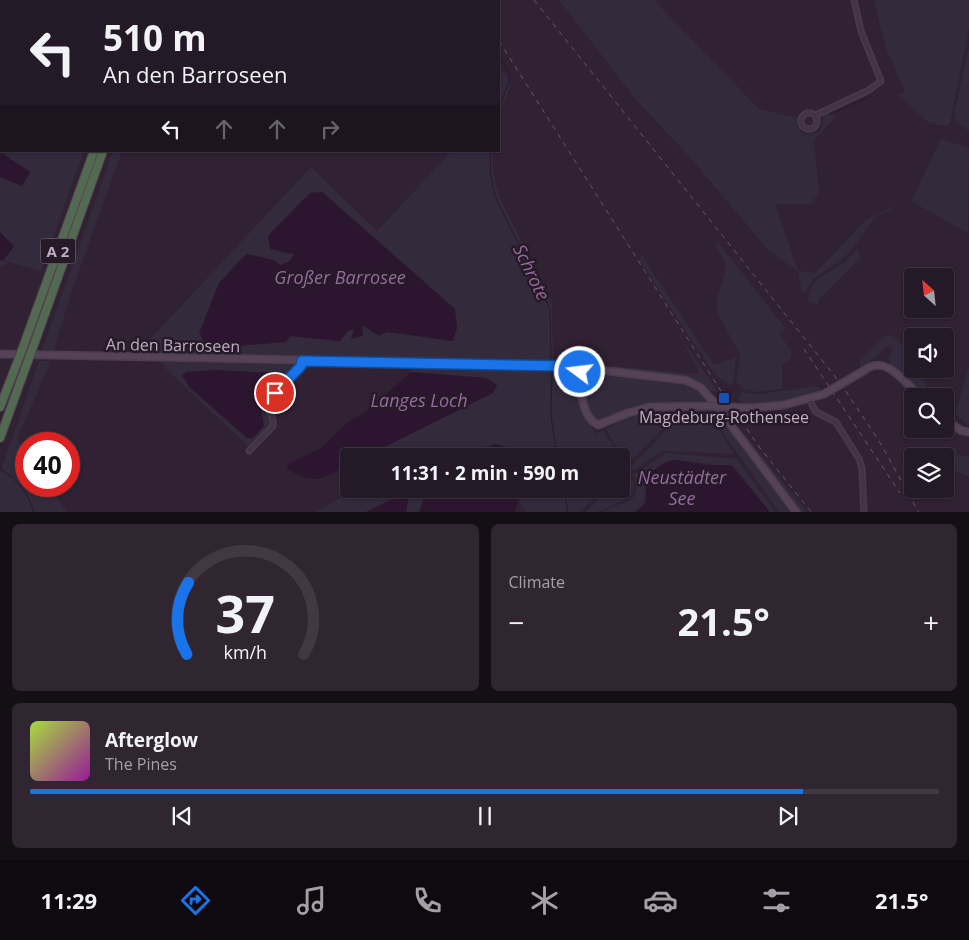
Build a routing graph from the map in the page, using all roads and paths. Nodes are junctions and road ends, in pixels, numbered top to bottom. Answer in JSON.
{"nodes":[{"id":1,"x":854,"y":0,"type":"edge"},
{"id":2,"x":816,"y":116,"type":"dead end"},
{"id":3,"x":94,"y":152,"type":"edge"},
{"id":4,"x":103,"y":152,"type":"edge"},
{"id":5,"x":0,"y":354,"type":"edge"},
{"id":6,"x":302,"y":361,"type":"junction"},
{"id":7,"x":580,"y":371,"type":"junction"},
{"id":8,"x":911,"y":388,"type":"edge"},
{"id":9,"x":809,"y":399,"type":"junction"},
{"id":10,"x":0,"y":407,"type":"edge"},
{"id":11,"x":954,"y":426,"type":"edge"},
{"id":12,"x":969,"y":432,"type":"edge"},
{"id":13,"x":0,"y":438,"type":"edge"},
{"id":14,"x":249,"y":451,"type":"dead end"},
{"id":15,"x":797,"y":512,"type":"edge"},
{"id":16,"x":864,"y":512,"type":"edge"}],
"edges":[{"from":1,"to":2,"type":"street"},
{"from":3,"to":10,"type":"highway","number":"A 2"},
{"from":4,"to":13,"type":"highway","number":"A 2"},
{"from":5,"to":6,"type":"street","name":"An den Barroseen"},
{"from":6,"to":7,"type":"street","name":"An den Barroseen"},
{"from":6,"to":14,"type":"street"},
{"from":7,"to":9,"type":"street","bridge":true},
{"from":7,"to":15,"type":"street","name":"An den Barroseen"},
{"from":8,"to":9,"type":"street","bridge":true},
{"from":9,"to":16,"type":"street"},
{"from":11,"to":12,"type":"street"}]}
